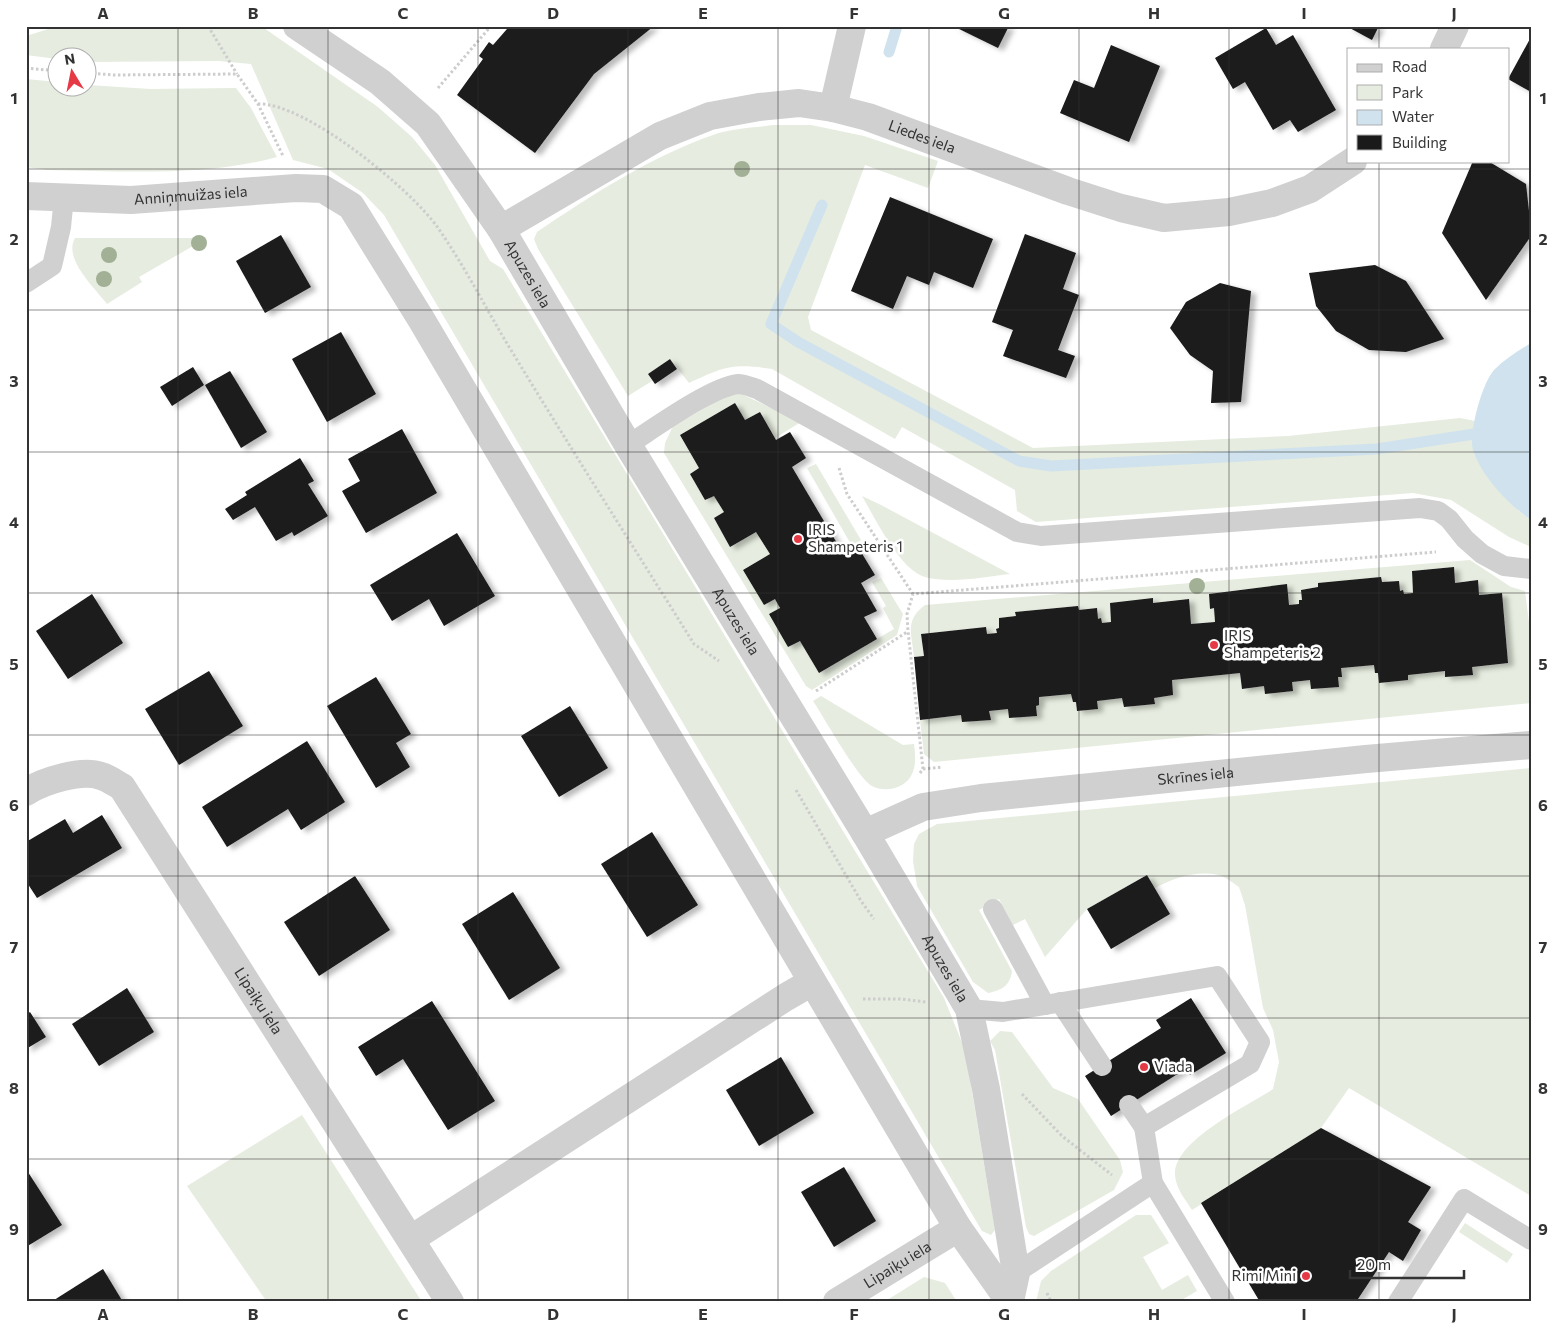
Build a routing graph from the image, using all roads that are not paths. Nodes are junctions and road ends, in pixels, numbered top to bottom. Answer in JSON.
{"nodes":[{"id":1,"x":852,"y":26,"type":"edge"},
{"id":2,"x":1455,"y":26,"type":"edge"},
{"id":3,"x":310,"y":29,"type":"edge"},
{"id":4,"x":1444,"y":48,"type":"edge"},
{"id":5,"x":832,"y":108,"type":"junction"},
{"id":6,"x":1351,"y":162,"type":"edge"},
{"id":7,"x":26,"y":196,"type":"edge"},
{"id":8,"x":64,"y":197,"type":"junction"},
{"id":9,"x":351,"y":206,"type":"joint"},
{"id":10,"x":501,"y":229,"type":"junction"},
{"id":11,"x":26,"y":283,"type":"edge"},
{"id":12,"x":628,"y":445,"type":"junction"},
{"id":13,"x":1531,"y":569,"type":"edge"},
{"id":14,"x":1531,"y":745,"type":"edge"},
{"id":15,"x":26,"y":792,"type":"edge"},
{"id":16,"x":865,"y":833,"type":"junction"},
{"id":17,"x":993,"y":909,"type":"dead end"},
{"id":18,"x":812,"y":982,"type":"junction"},
{"id":19,"x":1052,"y":1003,"type":"junction"},
{"id":20,"x":969,"y":1009,"type":"junction"},
{"id":21,"x":1102,"y":1066,"type":"dead end"},
{"id":22,"x":1128,"y":1105,"type":"dead end"},
{"id":23,"x":1144,"y":1127,"type":"junction"},
{"id":24,"x":1153,"y":1183,"type":"junction"},
{"id":25,"x":958,"y":1228,"type":"junction"},
{"id":26,"x":411,"y":1239,"type":"junction"},
{"id":27,"x":1531,"y":1240,"type":"edge"},
{"id":28,"x":1023,"y":1268,"type":"junction"},
{"id":29,"x":1010,"y":1301,"type":"edge"},
{"id":30,"x":450,"y":1302,"type":"edge"},
{"id":31,"x":837,"y":1302,"type":"edge"},
{"id":32,"x":1225,"y":1302,"type":"edge"},
{"id":33,"x":1398,"y":1302,"type":"edge"}],
"edges":[{"from":1,"to":5,"type":"street"},
{"from":2,"to":4,"type":"street"},
{"from":3,"to":10,"type":"street","name":"Apuzes iela"},
{"from":5,"to":6,"type":"street","name":"Liedes iela"},
{"from":5,"to":10,"type":"street","name":"Liedes iela"},
{"from":7,"to":8,"type":"street","name":"Anniņmuižas iela"},
{"from":8,"to":9,"type":"street","name":"Anniņmuižas iela"},
{"from":8,"to":11,"type":"lane"},
{"from":9,"to":18,"type":"street","name":"Apuzes iela"},
{"from":10,"to":12,"type":"street","name":"Apuzes iela"},
{"from":12,"to":13,"type":"lane"},
{"from":12,"to":16,"type":"street","name":"Apuzes iela"},
{"from":14,"to":16,"type":"street","name":"Skrīnes iela"},
{"from":15,"to":26,"type":"street","name":"Lipaiķu iela"},
{"from":16,"to":20,"type":"street","name":"Apuzes iela"},
{"from":17,"to":19,"type":"lane"},
{"from":18,"to":25,"type":"street","name":"Apuzes iela"},
{"from":18,"to":26,"type":"street"},
{"from":19,"to":20,"type":"lane"},
{"from":19,"to":21,"type":"lane"},
{"from":19,"to":23,"type":"lane"},
{"from":20,"to":28,"type":"street","name":"Apuzes iela"},
{"from":22,"to":23,"type":"lane"},
{"from":23,"to":24,"type":"lane"},
{"from":24,"to":28,"type":"lane"},
{"from":24,"to":32,"type":"lane"},
{"from":25,"to":29,"type":"street","name":"Apuzes iela"},
{"from":25,"to":31,"type":"street","name":"Lipaiķu iela"},
{"from":26,"to":30,"type":"street","name":"Lipaiķu iela"},
{"from":27,"to":33,"type":"lane"},
{"from":28,"to":29,"type":"street","name":"Apuzes iela"}]}
